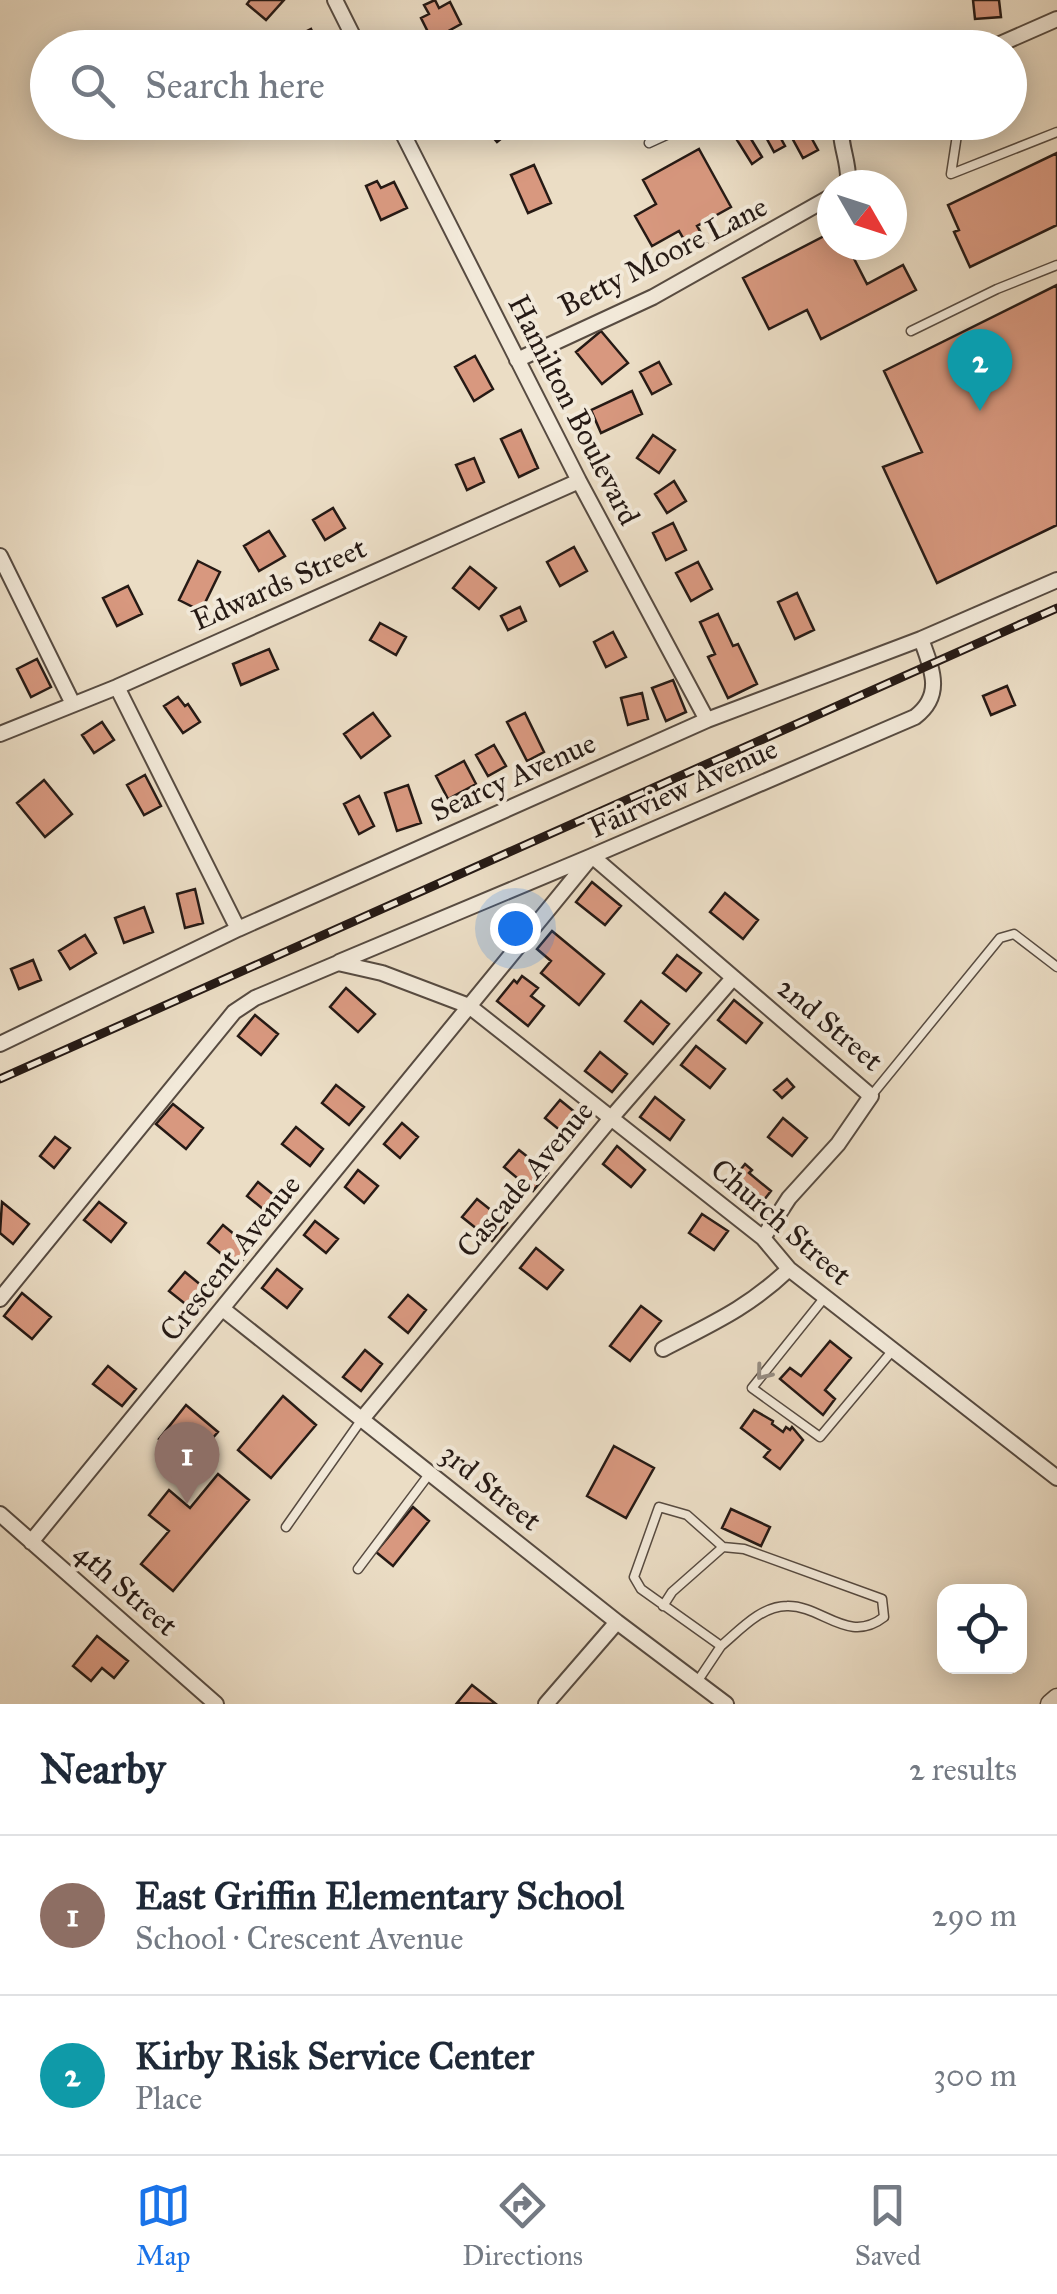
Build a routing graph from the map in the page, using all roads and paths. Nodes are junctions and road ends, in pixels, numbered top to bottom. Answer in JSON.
{"nodes":[{"id":1,"x":334,"y":0,"type":"edge"},
{"id":2,"x":1057,"y":19,"type":"edge"},
{"id":3,"x":350,"y":30,"type":"edge"},
{"id":4,"x":1027,"y":32,"type":"edge"},
{"id":5,"x":1057,"y":132,"type":"edge"},
{"id":6,"x":406,"y":140,"type":"edge"},
{"id":7,"x":656,"y":140,"type":"edge"},
{"id":8,"x":841,"y":140,"type":"edge"},
{"id":9,"x":954,"y":140,"type":"edge"},
{"id":10,"x":649,"y":143,"type":"dead end"},
{"id":11,"x":849,"y":170,"type":"edge"},
{"id":12,"x":817,"y":204,"type":"edge"},
{"id":13,"x":1057,"y":266,"type":"edge"},
{"id":14,"x":911,"y":331,"type":"dead end"},
{"id":15,"x":517,"y":360,"type":"junction"},
{"id":16,"x":579,"y":481,"type":"junction"},
{"id":17,"x":0,"y":556,"type":"edge"},
{"id":18,"x":1057,"y":580,"type":"edge"},
{"id":19,"x":921,"y":640,"type":"junction"},
{"id":20,"x":117,"y":687,"type":"junction"},
{"id":21,"x":73,"y":704,"type":"junction"},
{"id":22,"x":707,"y":720,"type":"junction"},
{"id":23,"x":0,"y":734,"type":"edge"},
{"id":24,"x":592,"y":856,"type":"junction"},
{"id":25,"x":238,"y":929,"type":"junction"},
{"id":26,"x":338,"y":962,"type":"junction"},
{"id":27,"x":1057,"y":967,"type":"edge"},
{"id":28,"x":732,"y":978,"type":"junction"},
{"id":29,"x":470,"y":1006,"type":"junction"},
{"id":30,"x":0,"y":1044,"type":"edge"},
{"id":31,"x":871,"y":1096,"type":"junction"},
{"id":32,"x":612,"y":1117,"type":"junction"},
{"id":33,"x":763,"y":1238,"type":"junction"},
{"id":34,"x":789,"y":1268,"type":"junction"},
{"id":35,"x":824,"y":1297,"type":"junction"},
{"id":36,"x":0,"y":1299,"type":"edge"},
{"id":37,"x":224,"y":1310,"type":"junction"},
{"id":38,"x":664,"y":1348,"type":"dead end"},
{"id":39,"x":893,"y":1350,"type":"junction"},
{"id":40,"x":362,"y":1419,"type":"junction"},
{"id":41,"x":430,"y":1473,"type":"junction"},
{"id":42,"x":1057,"y":1478,"type":"edge"},
{"id":43,"x":0,"y":1514,"type":"edge"},
{"id":44,"x":286,"y":1526,"type":"dead end"},
{"id":45,"x":31,"y":1542,"type":"junction"},
{"id":46,"x":723,"y":1547,"type":"junction"},
{"id":47,"x":358,"y":1568,"type":"dead end"},
{"id":48,"x":664,"y":1606,"type":"junction"},
{"id":49,"x":617,"y":1622,"type":"junction"},
{"id":50,"x":721,"y":1646,"type":"junction"},
{"id":51,"x":697,"y":1682,"type":"junction"},
{"id":52,"x":1057,"y":1698,"type":"edge"},
{"id":53,"x":216,"y":1704,"type":"edge"},
{"id":54,"x":546,"y":1704,"type":"edge"},
{"id":55,"x":726,"y":1704,"type":"edge"},
{"id":56,"x":1050,"y":1704,"type":"edge"}],
"edges":[{"from":1,"to":3,"type":"street"},
{"from":2,"to":4,"type":"street"},
{"from":5,"to":9,"type":"lane"},
{"from":6,"to":15,"type":"street","name":"Hamilton Boulevard"},
{"from":7,"to":10,"type":"lane"},
{"from":8,"to":11,"type":"street"},
{"from":12,"to":15,"type":"street","name":"Betty Moore Lane"},
{"from":13,"to":14,"type":"lane"},
{"from":15,"to":16,"type":"street","name":"Hamilton Boulevard"},
{"from":16,"to":20,"type":"street","name":"Edwards Street"},
{"from":16,"to":22,"type":"street","name":"Hamilton Boulevard"},
{"from":17,"to":21,"type":"street"},
{"from":18,"to":19,"type":"street","name":"Searcy Avenue"},
{"from":19,"to":22,"type":"street","name":"Searcy Avenue"},
{"from":19,"to":24,"type":"street","name":"Fairview Avenue"},
{"from":20,"to":21,"type":"street","name":"Edwards Street"},
{"from":20,"to":25,"type":"street"},
{"from":21,"to":23,"type":"street","name":"Edwards Street"},
{"from":22,"to":25,"type":"street","name":"Searcy Avenue"},
{"from":24,"to":26,"type":"street"},
{"from":24,"to":28,"type":"street","name":"2nd Street"},
{"from":24,"to":29,"type":"street","name":"Fairview Avenue"},
{"from":25,"to":30,"type":"street","name":"Searcy Avenue"},
{"from":26,"to":29,"type":"street"},
{"from":26,"to":36,"type":"street"},
{"from":27,"to":31,"type":"lane","name":"2nd Street"},
{"from":28,"to":31,"type":"street","name":"2nd Street"},
{"from":28,"to":32,"type":"street","name":"Cascade Avenue"},
{"from":29,"to":32,"type":"street","name":"Church Street"},
{"from":29,"to":37,"type":"street","name":"Crescent Avenue"},
{"from":31,"to":33,"type":"street"},
{"from":32,"to":33,"type":"street","name":"Church Street"},
{"from":32,"to":40,"type":"street","name":"Cascade Avenue"},
{"from":33,"to":34,"type":"street","name":"Church Street"},
{"from":34,"to":35,"type":"street","name":"Church Street"},
{"from":34,"to":38,"type":"street"},
{"from":35,"to":39,"type":"street","name":"Church Street"},
{"from":35,"to":39,"type":"lane","one_way":true},
{"from":37,"to":40,"type":"street","name":"3rd Street"},
{"from":37,"to":45,"type":"street","name":"Crescent Avenue"},
{"from":39,"to":42,"type":"street","name":"Church Street"},
{"from":40,"to":41,"type":"street","name":"3rd Street"},
{"from":40,"to":44,"type":"lane"},
{"from":41,"to":47,"type":"lane"},
{"from":41,"to":49,"type":"street","name":"3rd Street"},
{"from":43,"to":45,"type":"street","name":"4th Street"},
{"from":45,"to":53,"type":"street","name":"4th Street"},
{"from":46,"to":48,"type":"lane"},
{"from":46,"to":48,"type":"lane"},
{"from":46,"to":50,"type":"lane"},
{"from":48,"to":50,"type":"lane"},
{"from":49,"to":51,"type":"street","name":"3rd Street"},
{"from":49,"to":54,"type":"street"},
{"from":50,"to":51,"type":"lane"},
{"from":51,"to":55,"type":"street","name":"3rd Street"},
{"from":52,"to":56,"type":"street"}]}
